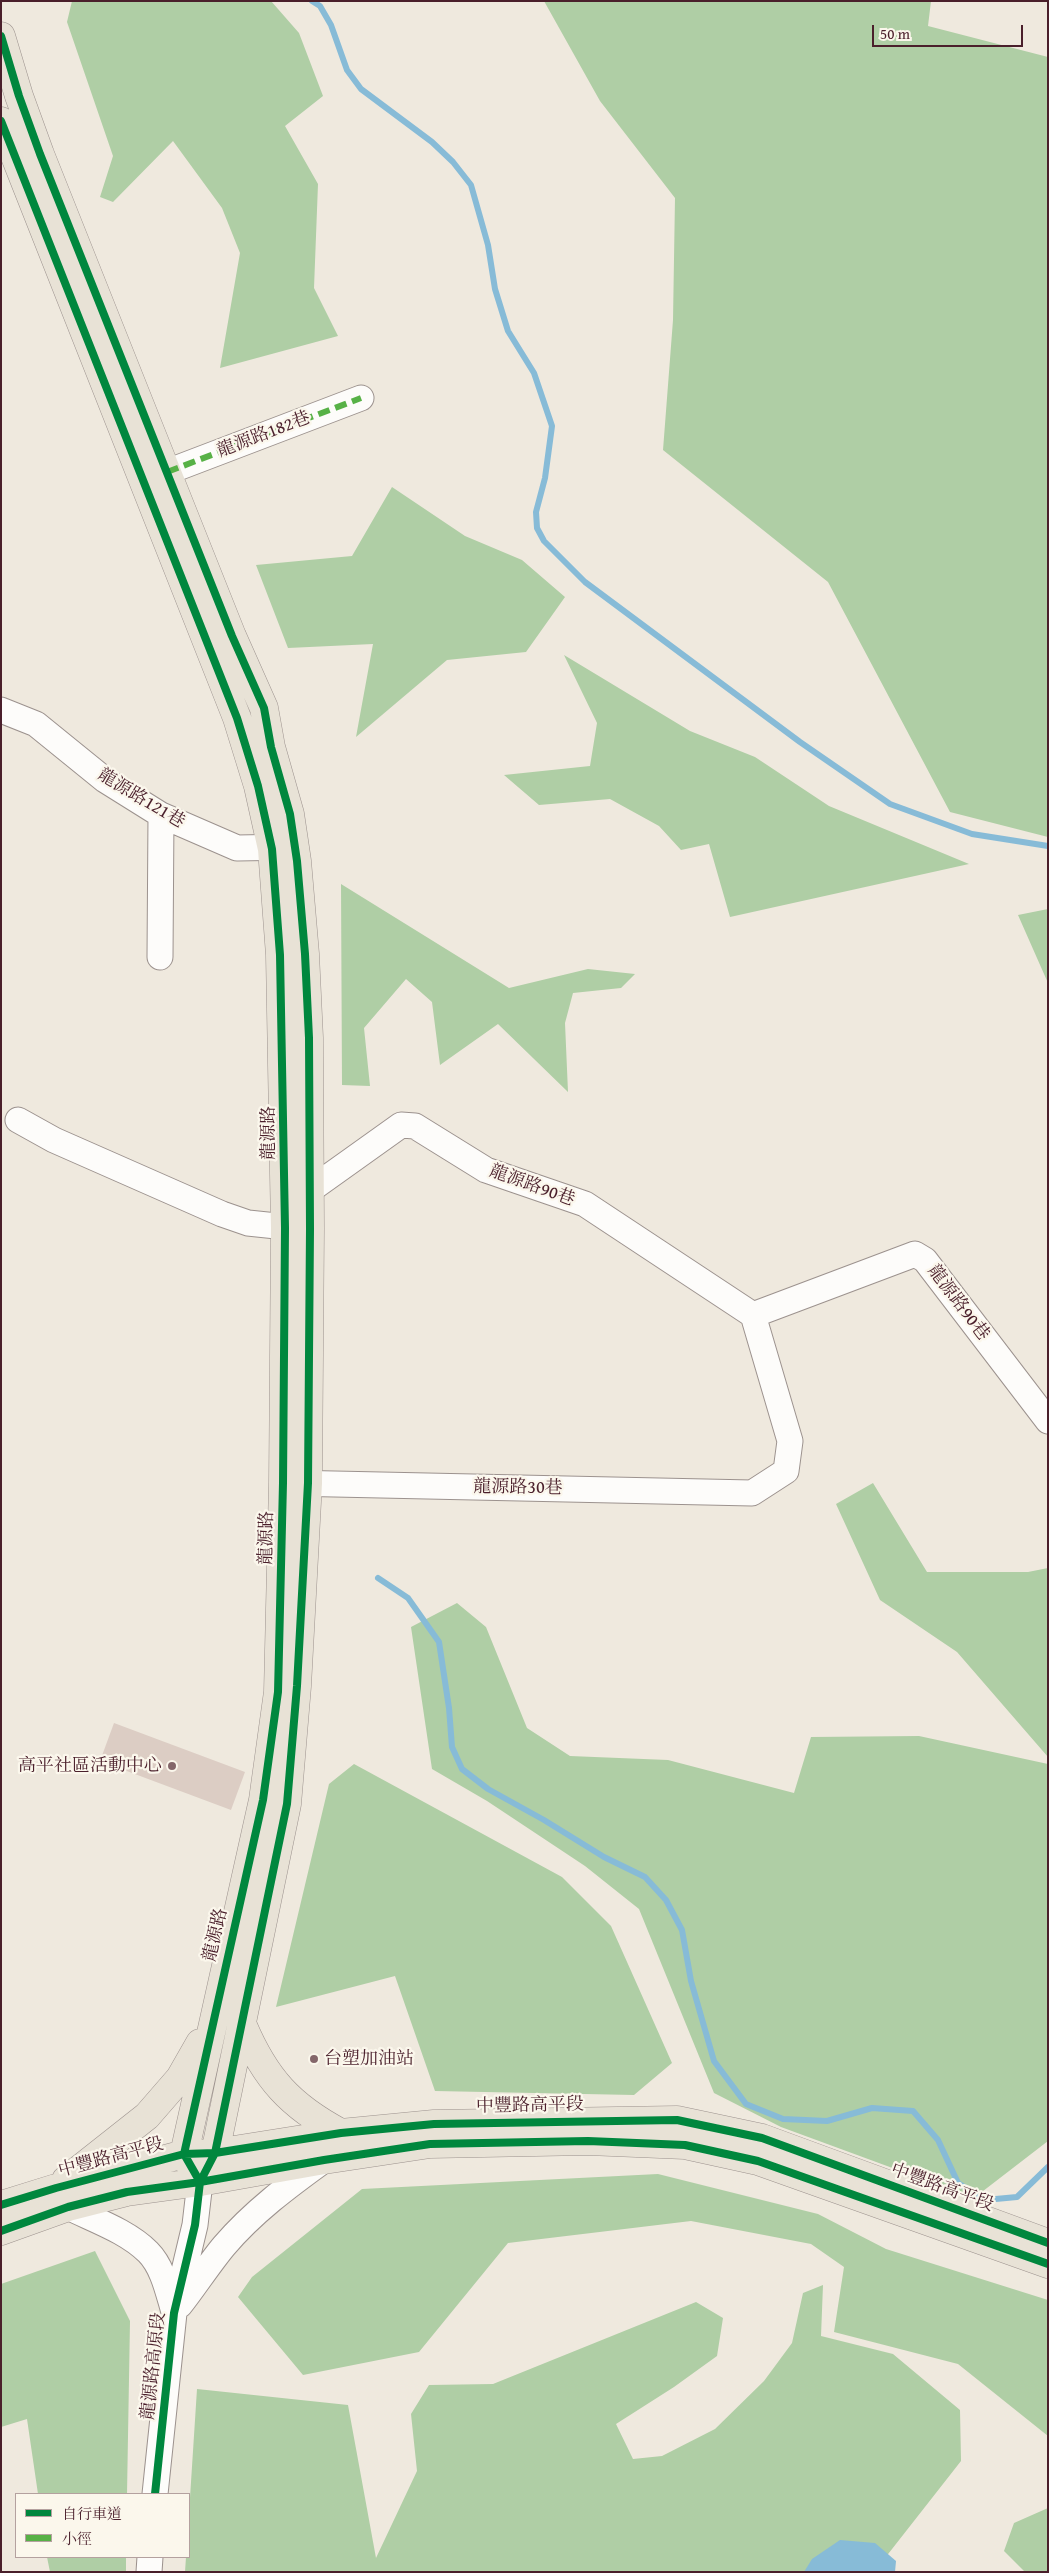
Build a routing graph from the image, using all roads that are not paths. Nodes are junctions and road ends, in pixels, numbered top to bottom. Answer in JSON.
{"nodes":[{"id":1,"x":1,"y":36,"type":"edge"},
{"id":2,"x":1,"y":120,"type":"edge"},
{"id":3,"x":361,"y":398,"type":"dead end"},
{"id":4,"x":167,"y":472,"type":"junction"},
{"id":5,"x":1,"y":710,"type":"edge"},
{"id":6,"x":161,"y":815,"type":"junction"},
{"id":7,"x":284,"y":848,"type":"junction"},
{"id":8,"x":160,"y":957,"type":"dead end"},
{"id":9,"x":18,"y":1120,"type":"dead end"},
{"id":10,"x":310,"y":1190,"type":"junction"},
{"id":11,"x":298,"y":1229,"type":"junction"},
{"id":12,"x":753,"y":1315,"type":"junction"},
{"id":13,"x":1048,"y":1421,"type":"edge"},
{"id":14,"x":296,"y":1483,"type":"junction"},
{"id":15,"x":213,"y":2017,"type":"junction"},
{"id":16,"x":243,"y":2026,"type":"junction"},
{"id":17,"x":341,"y":2133,"type":"junction"},
{"id":18,"x":184,"y":2154,"type":"junction"},
{"id":19,"x":215,"y":2154,"type":"junction"},
{"id":20,"x":324,"y":2160,"type":"junction"},
{"id":21,"x":200,"y":2182,"type":"junction"},
{"id":22,"x":62,"y":2197,"type":"junction"},
{"id":23,"x":1,"y":2205,"type":"edge"},
{"id":24,"x":1,"y":2231,"type":"edge"},
{"id":25,"x":1048,"y":2243,"type":"edge"},
{"id":26,"x":1048,"y":2264,"type":"edge"},
{"id":27,"x":174,"y":2313,"type":"junction"},
{"id":28,"x":155,"y":2493,"type":"edge"},
{"id":29,"x":150,"y":2558,"type":"edge"},
{"id":30,"x":149,"y":2572,"type":"edge"}],
"edges":[{"from":1,"to":4,"type":"main road"},
{"from":2,"to":7,"type":"main road","name":"龍源路"},
{"from":3,"to":4,"type":"street","name":"龍源路182巷"},
{"from":4,"to":7,"type":"main road"},
{"from":5,"to":6,"type":"street","name":"龍源路121巷"},
{"from":6,"to":7,"type":"street","name":"龍源路121巷"},
{"from":6,"to":8,"type":"street"},
{"from":7,"to":10,"type":"main road"},
{"from":7,"to":11,"type":"main road","name":"龍源路"},
{"from":9,"to":11,"type":"street"},
{"from":10,"to":11,"type":"main road"},
{"from":10,"to":12,"type":"street","name":"龍源路90巷"},
{"from":11,"to":14,"type":"main road"},
{"from":12,"to":13,"type":"street","name":"龍源路90巷"},
{"from":12,"to":14,"type":"street","name":"龍源路30巷"},
{"from":14,"to":15,"type":"main road","name":"龍源路"},
{"from":14,"to":16,"type":"main road"},
{"from":15,"to":18,"type":"main road","name":"龍源路"},
{"from":15,"to":22,"type":"main road"},
{"from":16,"to":17,"type":"main road"},
{"from":16,"to":19,"type":"main road"},
{"from":17,"to":19,"type":"main road","name":"中豐路高平段"},
{"from":17,"to":25,"type":"main road","name":"中豐路高平段"},
{"from":18,"to":19,"type":"main road","name":"中豐路高平段"},
{"from":18,"to":21,"type":"main road"},
{"from":18,"to":22,"type":"main road","name":"中豐路高平段"},
{"from":19,"to":21,"type":"main road"},
{"from":20,"to":21,"type":"main road","name":"中豐路高平段"},
{"from":20,"to":26,"type":"main road","name":"中豐路高平段"},
{"from":20,"to":27,"type":"street"},
{"from":21,"to":22,"type":"main road","name":"中豐路高平段"},
{"from":21,"to":27,"type":"street","name":"龍源路高原段"},
{"from":22,"to":23,"type":"main road","name":"中豐路高平段"},
{"from":22,"to":24,"type":"main road","name":"中豐路高平段"},
{"from":22,"to":27,"type":"street"},
{"from":27,"to":28,"type":"street","name":"龍源路高原段"},
{"from":29,"to":30,"type":"street"}]}
